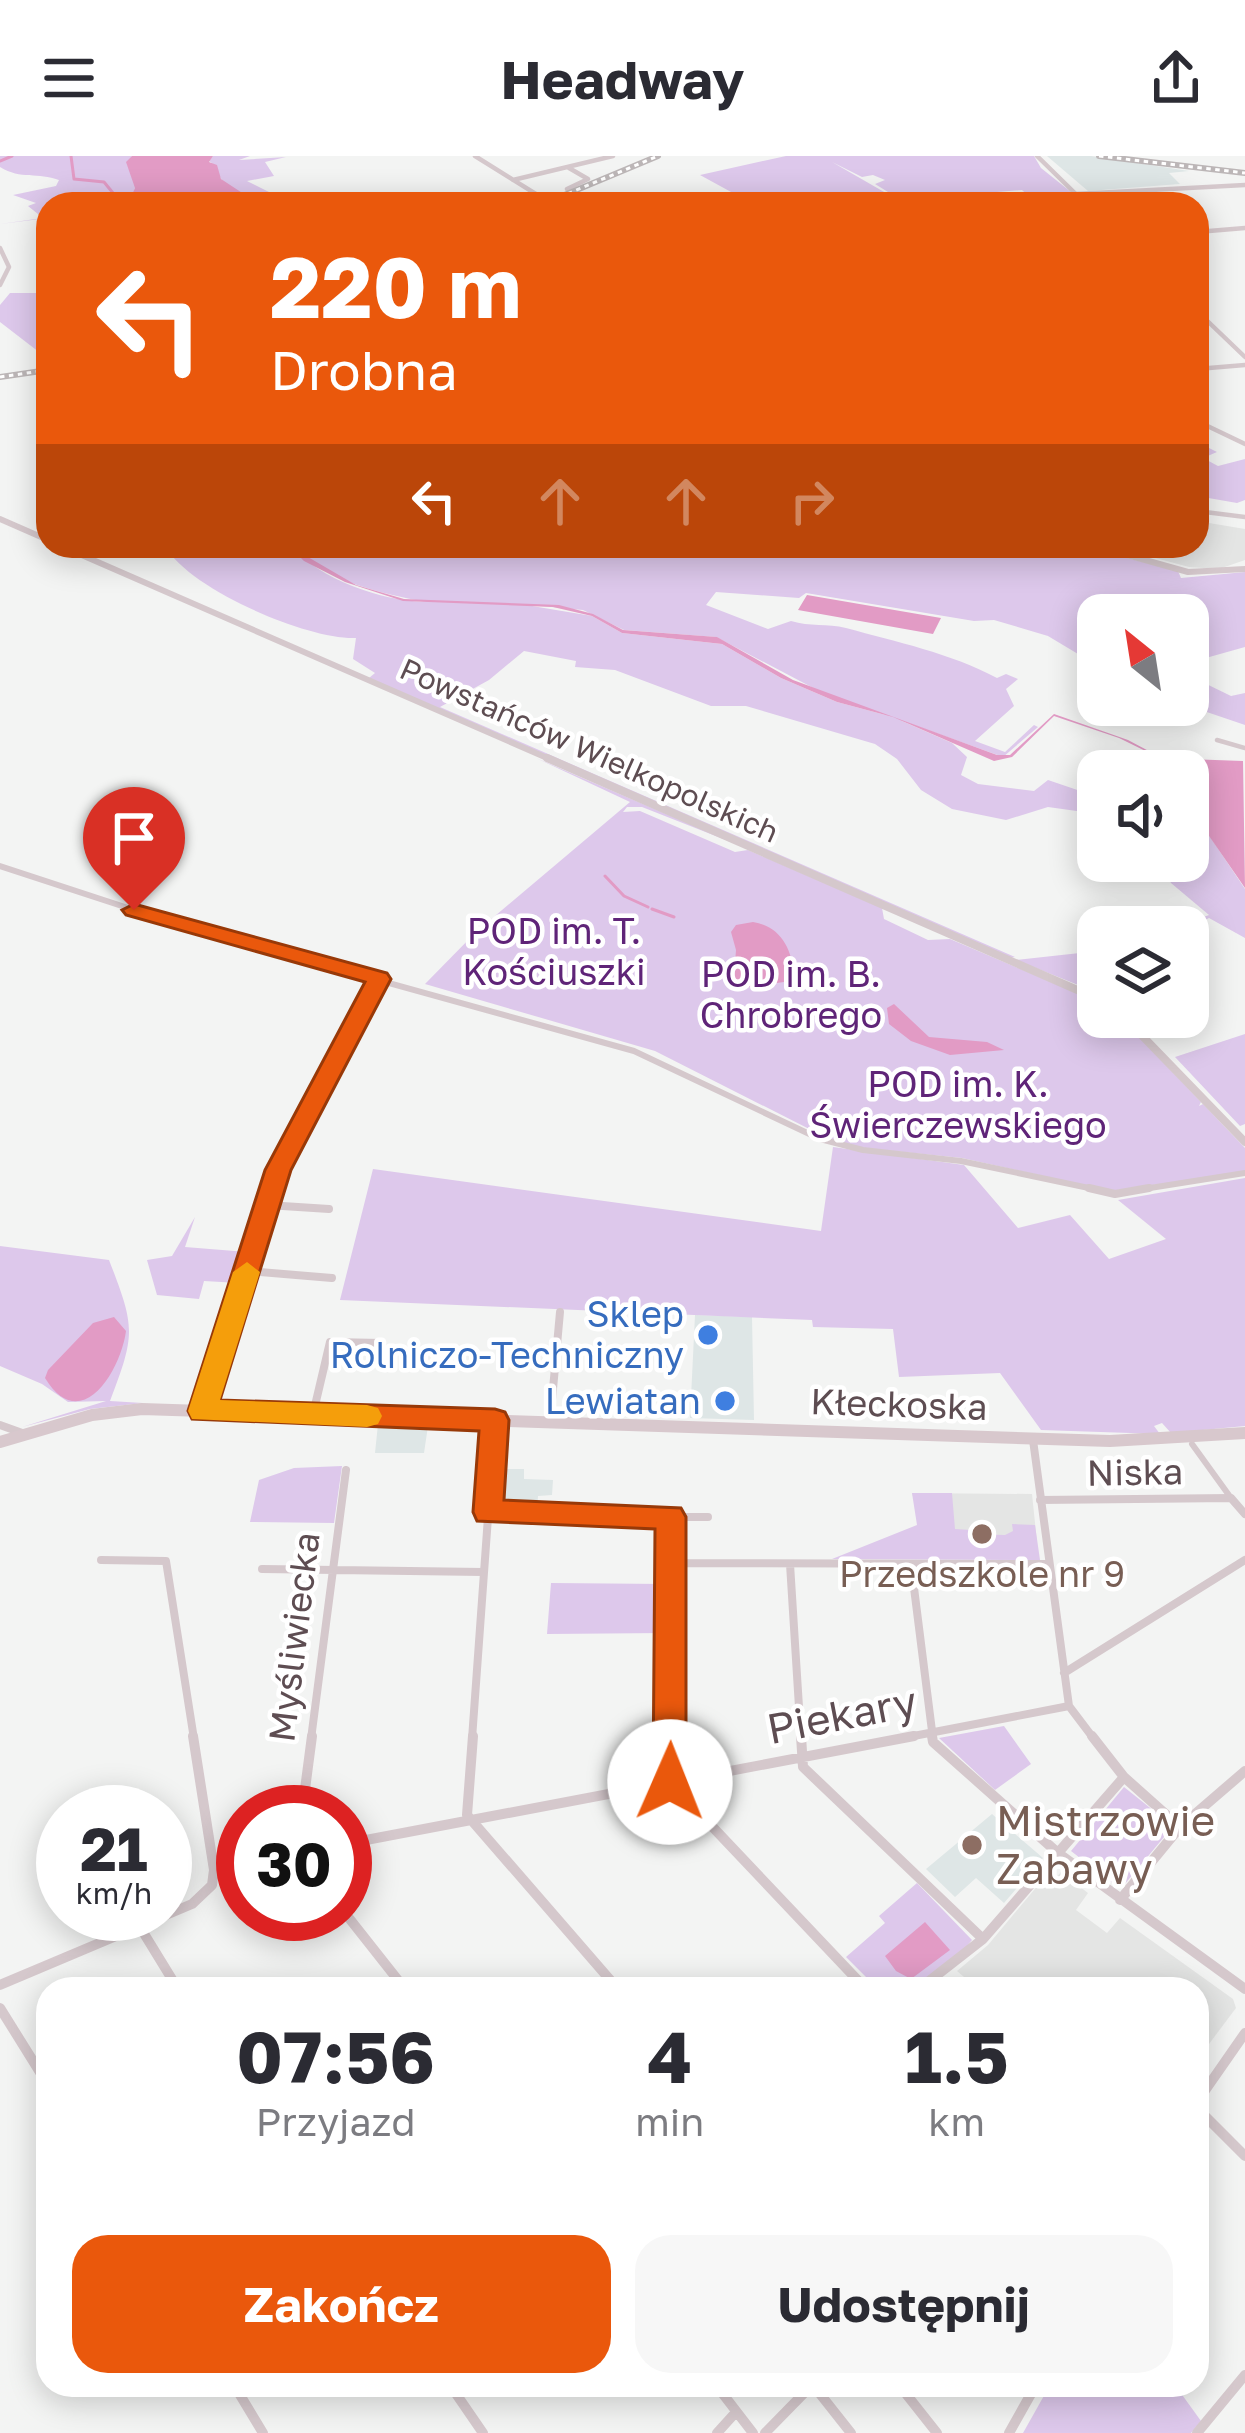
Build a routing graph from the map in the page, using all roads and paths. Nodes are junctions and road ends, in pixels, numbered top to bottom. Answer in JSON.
{"nodes":[{"id":1,"x":475,"y":156,"type":"edge"},
{"id":2,"x":613,"y":156,"type":"edge"},
{"id":3,"x":1037,"y":156,"type":"edge"},
{"id":4,"x":569,"y":168,"type":"junction"},
{"id":5,"x":513,"y":180,"type":"junction"},
{"id":6,"x":1245,"y":185,"type":"edge"},
{"id":7,"x":567,"y":189,"type":"dead end"},
{"id":8,"x":532,"y":192,"type":"edge"},
{"id":9,"x":1074,"y":192,"type":"edge"},
{"id":10,"x":1114,"y":192,"type":"edge"},
{"id":11,"x":1245,"y":228,"type":"edge"},
{"id":12,"x":1209,"y":231,"type":"edge"},
{"id":13,"x":0,"y":248,"type":"edge"},
{"id":14,"x":0,"y":284,"type":"edge"},
{"id":15,"x":1209,"y":324,"type":"edge"},
{"id":16,"x":1245,"y":363,"type":"edge"},
{"id":17,"x":1209,"y":368,"type":"edge"},
{"id":18,"x":1209,"y":427,"type":"edge"},
{"id":19,"x":1245,"y":444,"type":"edge"},
{"id":20,"x":1209,"y":513,"type":"edge"},
{"id":21,"x":1245,"y":518,"type":"edge"},
{"id":22,"x":0,"y":519,"type":"edge"},
{"id":23,"x":36,"y":535,"type":"edge"},
{"id":24,"x":88,"y":558,"type":"edge"},
{"id":25,"x":1139,"y":558,"type":"edge"},
{"id":26,"x":1245,"y":569,"type":"edge"},
{"id":27,"x":1217,"y":740,"type":"dead end"},
{"id":28,"x":1245,"y":748,"type":"edge"},
{"id":29,"x":0,"y":866,"type":"edge"},
{"id":30,"x":379,"y":979,"type":"junction"},
{"id":31,"x":1077,"y":990,"type":"edge"},
{"id":32,"x":1144,"y":1038,"type":"edge"},
{"id":33,"x":1245,"y":1142,"type":"edge"},
{"id":34,"x":1245,"y":1173,"type":"edge"},
{"id":35,"x":267,"y":1205,"type":"junction"},
{"id":36,"x":329,"y":1209,"type":"dead end"},
{"id":37,"x":247,"y":1271,"type":"junction"},
{"id":38,"x":332,"y":1278,"type":"dead end"},
{"id":39,"x":560,"y":1312,"type":"dead end"},
{"id":40,"x":382,"y":1343,"type":"dead end"},
{"id":41,"x":202,"y":1411,"type":"junction"},
{"id":42,"x":313,"y":1414,"type":"junction"},
{"id":43,"x":495,"y":1420,"type":"junction"},
{"id":44,"x":550,"y":1422,"type":"junction"},
{"id":45,"x":0,"y":1425,"type":"edge"},
{"id":46,"x":1245,"y":1433,"type":"edge"},
{"id":47,"x":26,"y":1434,"type":"junction"},
{"id":48,"x":1033,"y":1438,"type":"junction"},
{"id":49,"x":0,"y":1442,"type":"edge"},
{"id":50,"x":1192,"y":1444,"type":"dead end"},
{"id":51,"x":346,"y":1470,"type":"dead end"},
{"id":52,"x":1231,"y":1498,"type":"junction"},
{"id":53,"x":1040,"y":1500,"type":"junction"},
{"id":54,"x":488,"y":1512,"type":"junction"},
{"id":55,"x":1245,"y":1514,"type":"edge"},
{"id":56,"x":670,"y":1517,"type":"junction"},
{"id":57,"x":708,"y":1517,"type":"dead end"},
{"id":58,"x":101,"y":1560,"type":"dead end"},
{"id":59,"x":1245,"y":1560,"type":"edge"},
{"id":60,"x":671,"y":1563,"type":"junction"},
{"id":61,"x":790,"y":1564,"type":"junction"},
{"id":62,"x":911,"y":1564,"type":"junction"},
{"id":63,"x":1048,"y":1564,"type":"junction"},
{"id":64,"x":262,"y":1569,"type":"dead end"},
{"id":65,"x":333,"y":1570,"type":"junction"},
{"id":66,"x":483,"y":1571,"type":"junction"},
{"id":67,"x":1064,"y":1673,"type":"junction"},
{"id":68,"x":1069,"y":1706,"type":"junction"},
{"id":69,"x":930,"y":1732,"type":"junction"},
{"id":70,"x":800,"y":1757,"type":"junction"},
{"id":71,"x":1245,"y":1772,"type":"edge"},
{"id":72,"x":1124,"y":1777,"type":"junction"},
{"id":73,"x":670,"y":1782,"type":"junction"},
{"id":74,"x":305,"y":1785,"type":"edge"},
{"id":75,"x":469,"y":1821,"type":"junction"},
{"id":76,"x":1180,"y":1827,"type":"junction"},
{"id":77,"x":372,"y":1839,"type":"edge"},
{"id":78,"x":1058,"y":1852,"type":"junction"},
{"id":79,"x":214,"y":1870,"type":"joint"},
{"id":80,"x":1120,"y":1900,"type":"junction"},
{"id":81,"x":192,"y":1902,"type":"edge"},
{"id":82,"x":983,"y":1939,"type":"junction"},
{"id":83,"x":106,"y":1941,"type":"edge"},
{"id":84,"x":149,"y":1941,"type":"edge"},
{"id":85,"x":367,"y":1941,"type":"edge"},
{"id":86,"x":171,"y":1977,"type":"edge"},
{"id":87,"x":396,"y":1977,"type":"edge"},
{"id":88,"x":607,"y":1977,"type":"edge"},
{"id":89,"x":855,"y":1977,"type":"edge"},
{"id":90,"x":934,"y":1977,"type":"edge"},
{"id":91,"x":0,"y":1984,"type":"edge"},
{"id":92,"x":1245,"y":1989,"type":"edge"},
{"id":93,"x":0,"y":2008,"type":"edge"},
{"id":94,"x":1245,"y":2033,"type":"edge"},
{"id":95,"x":36,"y":2066,"type":"edge"},
{"id":96,"x":1209,"y":2087,"type":"edge"},
{"id":97,"x":1209,"y":2118,"type":"edge"},
{"id":98,"x":1245,"y":2156,"type":"edge"},
{"id":99,"x":1245,"y":2375,"type":"edge"},
{"id":100,"x":240,"y":2397,"type":"edge"},
{"id":101,"x":458,"y":2397,"type":"edge"},
{"id":102,"x":725,"y":2397,"type":"edge"},
{"id":103,"x":800,"y":2397,"type":"edge"},
{"id":104,"x":822,"y":2397,"type":"edge"},
{"id":105,"x":908,"y":2397,"type":"edge"},
{"id":106,"x":1029,"y":2397,"type":"edge"},
{"id":107,"x":736,"y":2412,"type":"junction"},
{"id":108,"x":263,"y":2433,"type":"edge"},
{"id":109,"x":483,"y":2433,"type":"edge"},
{"id":110,"x":717,"y":2433,"type":"edge"},
{"id":111,"x":753,"y":2433,"type":"edge"},
{"id":112,"x":765,"y":2433,"type":"edge"},
{"id":113,"x":851,"y":2433,"type":"edge"},
{"id":114,"x":937,"y":2433,"type":"edge"},
{"id":115,"x":1009,"y":2433,"type":"edge"},
{"id":116,"x":1197,"y":2433,"type":"edge"}],
"edges":[{"from":1,"to":5,"type":"street"},
{"from":2,"to":4,"type":"street"},
{"from":3,"to":9,"type":"street"},
{"from":4,"to":5,"type":"street"},
{"from":4,"to":7,"type":"street"},
{"from":5,"to":8,"type":"street"},
{"from":6,"to":10,"type":"street"},
{"from":11,"to":12,"type":"street"},
{"from":13,"to":14,"type":"street"},
{"from":15,"to":16,"type":"street"},
{"from":16,"to":17,"type":"street"},
{"from":18,"to":19,"type":"street"},
{"from":20,"to":21,"type":"street"},
{"from":22,"to":23,"type":"street"},
{"from":24,"to":31,"type":"street","name":"Powstańców Wielkopolskich"},
{"from":25,"to":26,"type":"street"},
{"from":27,"to":28,"type":"street"},
{"from":29,"to":30,"type":"street"},
{"from":30,"to":34,"type":"street"},
{"from":30,"to":35,"type":"street"},
{"from":32,"to":33,"type":"street"},
{"from":35,"to":36,"type":"street"},
{"from":35,"to":37,"type":"street"},
{"from":37,"to":38,"type":"street"},
{"from":37,"to":41,"type":"street"},
{"from":39,"to":44,"type":"street"},
{"from":40,"to":42,"type":"street"},
{"from":41,"to":42,"type":"main road","name":"Kłeckoska"},
{"from":41,"to":47,"type":"main road","name":"Kłeckoska"},
{"from":42,"to":43,"type":"main road","name":"Kłeckoska"},
{"from":43,"to":44,"type":"main road","name":"Kłeckoska"},
{"from":43,"to":54,"type":"street"},
{"from":44,"to":48,"type":"main road","name":"Kłeckoska"},
{"from":45,"to":47,"type":"street"},
{"from":46,"to":48,"type":"main road","name":"Kłeckoska"},
{"from":47,"to":49,"type":"main road","name":"Kłeckoska"},
{"from":48,"to":53,"type":"street"},
{"from":50,"to":52,"type":"street","name":"Niska"},
{"from":51,"to":65,"type":"street","name":"Myśliwiecka"},
{"from":52,"to":53,"type":"street","name":"Niska"},
{"from":52,"to":55,"type":"street","name":"Niska"},
{"from":53,"to":63,"type":"street"},
{"from":54,"to":56,"type":"street"},
{"from":54,"to":66,"type":"street"},
{"from":56,"to":57,"type":"street"},
{"from":56,"to":60,"type":"street"},
{"from":58,"to":79,"type":"street"},
{"from":59,"to":67,"type":"street"},
{"from":60,"to":61,"type":"street"},
{"from":60,"to":73,"type":"street"},
{"from":61,"to":62,"type":"street"},
{"from":61,"to":70,"type":"street"},
{"from":62,"to":63,"type":"street"},
{"from":62,"to":69,"type":"street"},
{"from":63,"to":67,"type":"street"},
{"from":64,"to":65,"type":"street"},
{"from":65,"to":66,"type":"street"},
{"from":65,"to":74,"type":"street","name":"Myśliwiecka"},
{"from":66,"to":75,"type":"street"},
{"from":67,"to":68,"type":"street"},
{"from":68,"to":69,"type":"street","name":"Piekary"},
{"from":68,"to":72,"type":"street"},
{"from":69,"to":70,"type":"street","name":"Piekary"},
{"from":69,"to":78,"type":"street"},
{"from":70,"to":73,"type":"street","name":"Piekary"},
{"from":70,"to":82,"type":"street"},
{"from":71,"to":76,"type":"street"},
{"from":72,"to":76,"type":"street"},
{"from":72,"to":78,"type":"street"},
{"from":73,"to":75,"type":"street","name":"Piekary"},
{"from":73,"to":89,"type":"street"},
{"from":75,"to":77,"type":"street","name":"Piekary"},
{"from":75,"to":88,"type":"street"},
{"from":76,"to":80,"type":"street"},
{"from":78,"to":80,"type":"street"},
{"from":78,"to":82,"type":"street"},
{"from":79,"to":81,"type":"street"},
{"from":80,"to":92,"type":"street"},
{"from":82,"to":90,"type":"street"},
{"from":83,"to":91,"type":"street"},
{"from":84,"to":86,"type":"street"},
{"from":85,"to":87,"type":"street"},
{"from":93,"to":95,"type":"street"},
{"from":94,"to":96,"type":"street"},
{"from":97,"to":98,"type":"street"},
{"from":99,"to":116,"type":"street"},
{"from":100,"to":108,"type":"street"},
{"from":101,"to":109,"type":"street"},
{"from":102,"to":107,"type":"street"},
{"from":103,"to":112,"type":"street"},
{"from":104,"to":113,"type":"street"},
{"from":105,"to":114,"type":"street"},
{"from":106,"to":115,"type":"street"},
{"from":107,"to":110,"type":"street"},
{"from":107,"to":111,"type":"street"}]}
